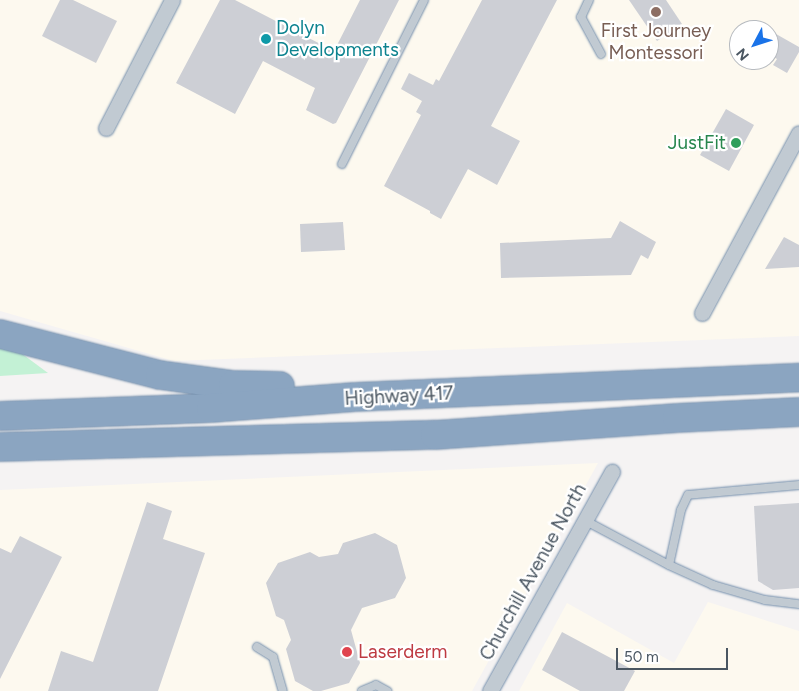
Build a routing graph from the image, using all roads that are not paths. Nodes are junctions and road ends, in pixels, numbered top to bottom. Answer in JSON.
{"nodes":[{"id":1,"x":172,"y":0,"type":"edge"},
{"id":2,"x":424,"y":0,"type":"edge"},
{"id":3,"x":589,"y":0,"type":"edge"},
{"id":4,"x":601,"y":54,"type":"dead end"},
{"id":5,"x":106,"y":128,"type":"dead end"},
{"id":6,"x":799,"y":133,"type":"edge"},
{"id":7,"x":342,"y":164,"type":"dead end"},
{"id":8,"x":702,"y":313,"type":"dead end"},
{"id":9,"x":0,"y":334,"type":"edge"},
{"id":10,"x":799,"y":378,"type":"edge"},
{"id":11,"x":355,"y":397,"type":"junction"},
{"id":12,"x":799,"y":412,"type":"edge"},
{"id":13,"x":0,"y":416,"type":"edge"},
{"id":14,"x":0,"y":447,"type":"edge"},
{"id":15,"x":612,"y":472,"type":"dead end"},
{"id":16,"x":799,"y":484,"type":"edge"},
{"id":17,"x":584,"y":520,"type":"junction"},
{"id":18,"x":669,"y":565,"type":"junction"},
{"id":19,"x":799,"y":604,"type":"edge"},
{"id":20,"x":257,"y":647,"type":"dead end"},
{"id":21,"x":374,"y":688,"type":"edge"},
{"id":22,"x":282,"y":691,"type":"edge"},
{"id":23,"x":362,"y":691,"type":"edge"},
{"id":24,"x":386,"y":691,"type":"edge"},
{"id":25,"x":490,"y":691,"type":"edge"}],
"edges":[{"from":1,"to":5,"type":"street"},
{"from":2,"to":7,"type":"lane"},
{"from":3,"to":4,"type":"lane"},
{"from":6,"to":8,"type":"street"},
{"from":9,"to":11,"type":"highway"},
{"from":10,"to":11,"type":"highway","name":"Highway 417"},
{"from":11,"to":13,"type":"highway","name":"Highway 417"},
{"from":12,"to":14,"type":"highway"},
{"from":15,"to":17,"type":"street","name":"Churchill Avenue North"},
{"from":16,"to":18,"type":"lane"},
{"from":17,"to":18,"type":"lane"},
{"from":17,"to":25,"type":"street","name":"Churchill Avenue North"},
{"from":18,"to":19,"type":"lane"},
{"from":20,"to":22,"type":"lane"},
{"from":21,"to":23,"type":"lane"},
{"from":21,"to":24,"type":"lane"}]}
